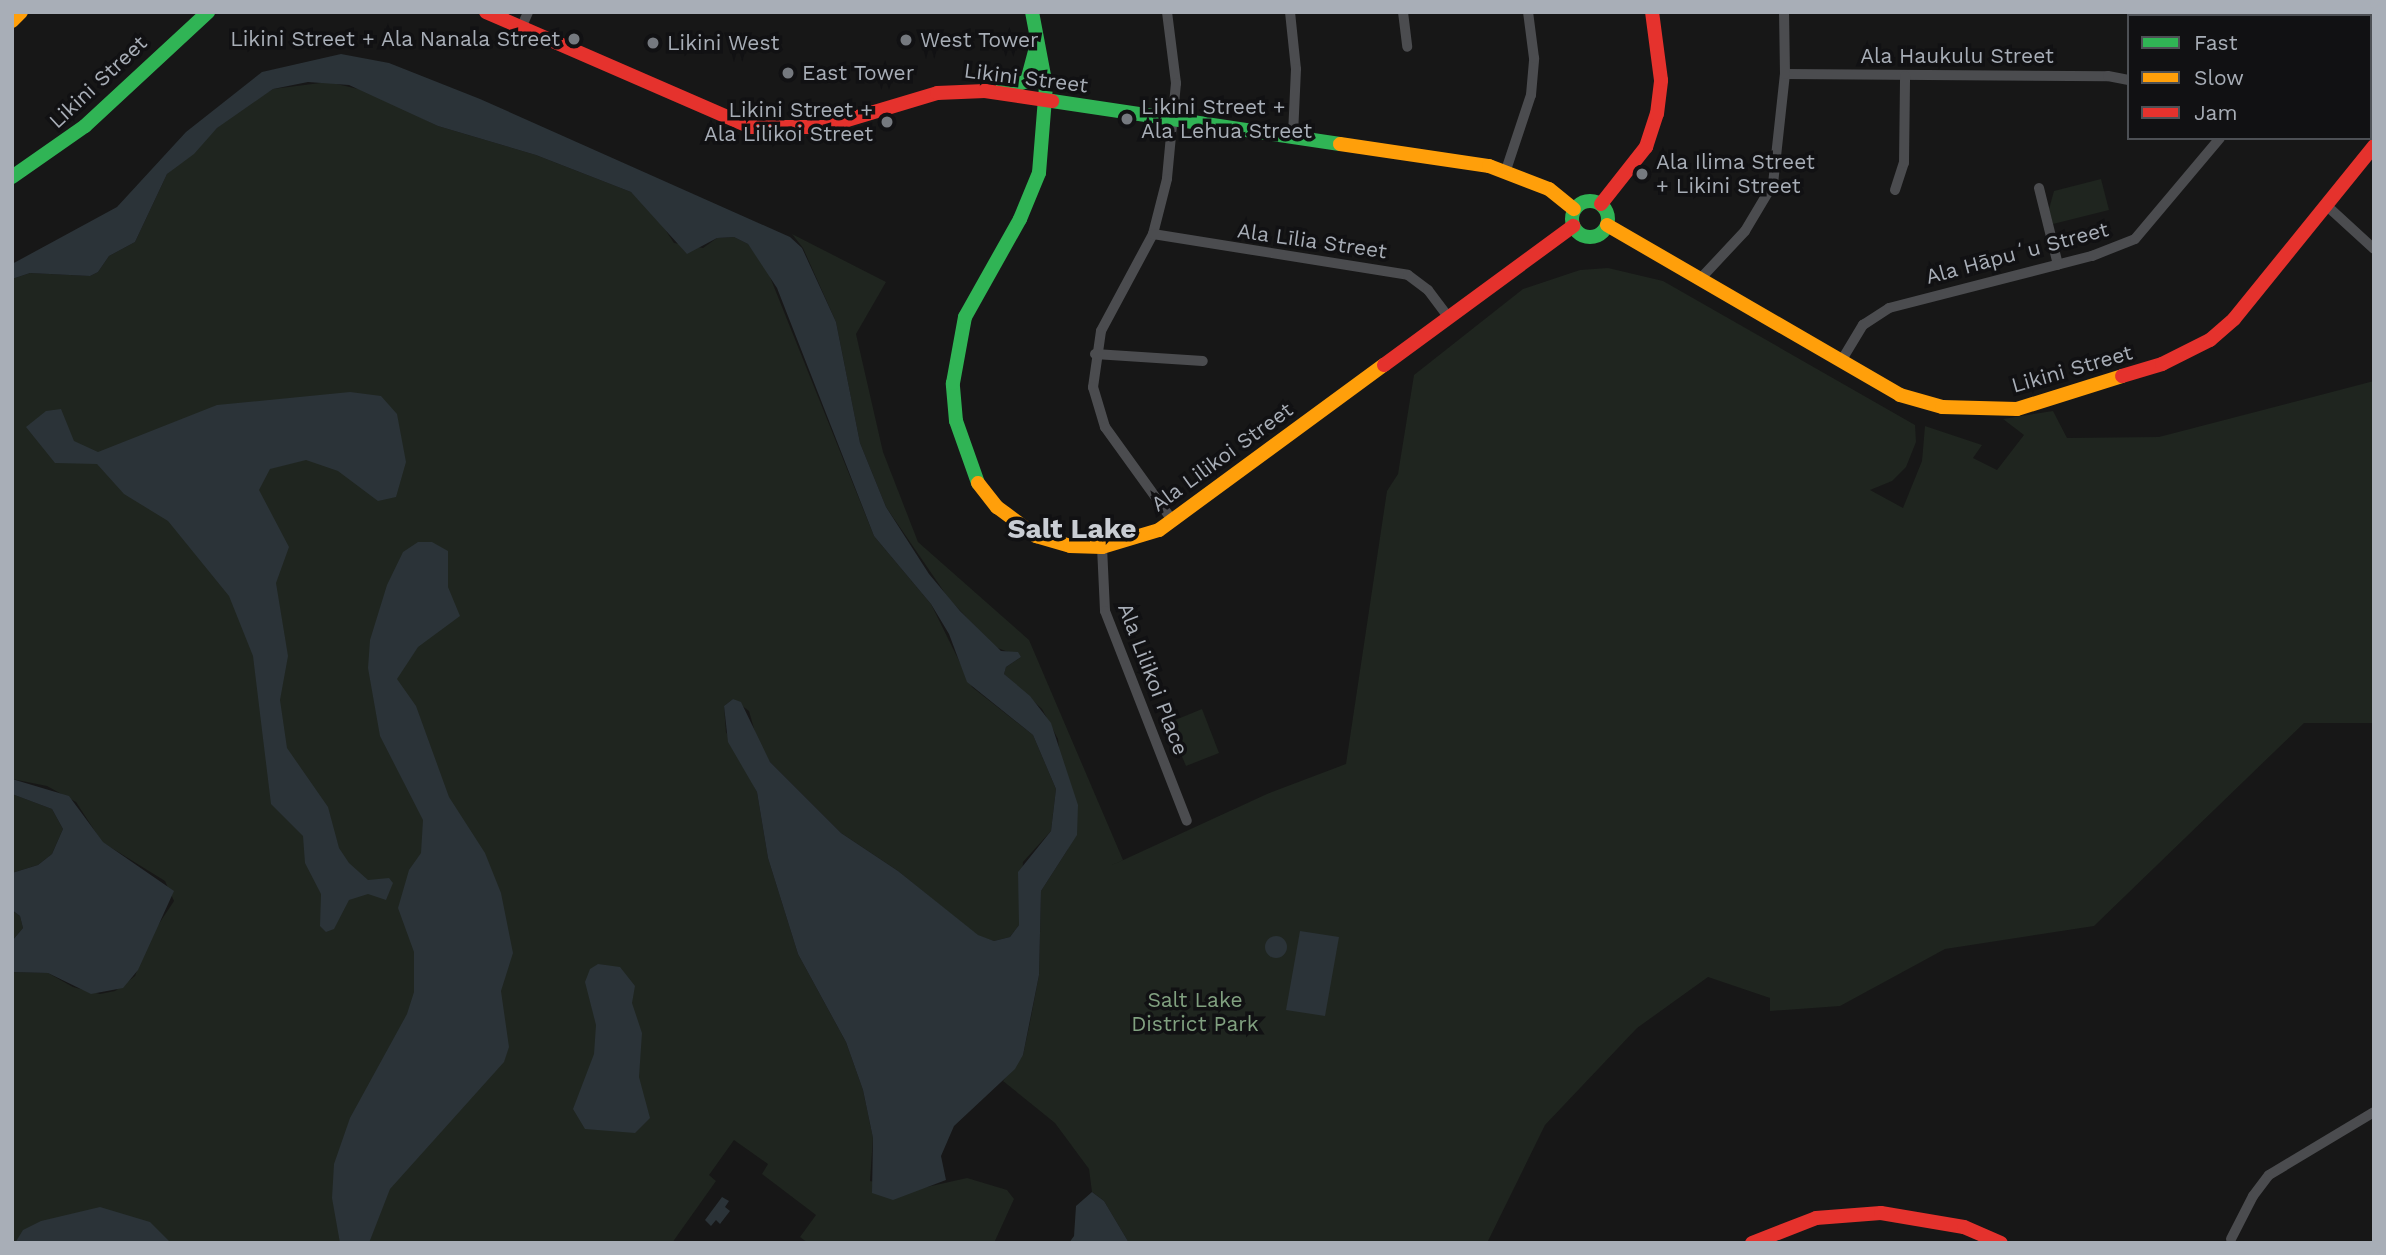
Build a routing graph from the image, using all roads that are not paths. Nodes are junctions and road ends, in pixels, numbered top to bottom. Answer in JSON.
{"nodes":[{"id":1,"x":21,"y":12,"type":"edge"},
{"id":2,"x":208,"y":12,"type":"edge"},
{"id":3,"x":486,"y":12,"type":"edge"},
{"id":4,"x":528,"y":12,"type":"edge"},
{"id":5,"x":1032,"y":12,"type":"edge"},
{"id":6,"x":1167,"y":12,"type":"edge"},
{"id":7,"x":1290,"y":12,"type":"edge"},
{"id":8,"x":1403,"y":12,"type":"edge"},
{"id":9,"x":1528,"y":12,"type":"edge"},
{"id":10,"x":1652,"y":12,"type":"edge"},
{"id":11,"x":1784,"y":12,"type":"edge"},
{"id":12,"x":12,"y":21,"type":"edge"},
{"id":13,"x":521,"y":28,"type":"junction"},
{"id":14,"x":1038,"y":37,"type":"junction"},
{"id":15,"x":1407,"y":47,"type":"dead end"},
{"id":16,"x":1785,"y":74,"type":"junction"},
{"id":17,"x":1905,"y":76,"type":"junction"},
{"id":18,"x":2127,"y":80,"type":"edge"},
{"id":19,"x":985,"y":91,"type":"junction"},
{"id":20,"x":1046,"y":102,"type":"junction"},
{"id":21,"x":1174,"y":118,"type":"junction"},
{"id":22,"x":1293,"y":136,"type":"junction"},
{"id":23,"x":2214,"y":140,"type":"edge"},
{"id":24,"x":2374,"y":146,"type":"edge"},
{"id":25,"x":1506,"y":170,"type":"junction"},
{"id":26,"x":12,"y":177,"type":"edge"},
{"id":27,"x":2039,"y":188,"type":"dead end"},
{"id":28,"x":1895,"y":190,"type":"dead end"},
{"id":29,"x":1601,"y":204,"type":"junction"},
{"id":30,"x":2326,"y":205,"type":"junction"},
{"id":31,"x":1574,"y":209,"type":"junction"},
{"id":32,"x":1607,"y":225,"type":"junction"},
{"id":33,"x":1573,"y":226,"type":"junction"},
{"id":34,"x":1153,"y":234,"type":"junction"},
{"id":35,"x":2374,"y":249,"type":"edge"},
{"id":36,"x":2058,"y":265,"type":"junction"},
{"id":37,"x":1702,"y":277,"type":"junction"},
{"id":38,"x":1448,"y":317,"type":"junction"},
{"id":39,"x":1095,"y":354,"type":"junction"},
{"id":40,"x":1843,"y":358,"type":"junction"},
{"id":41,"x":1203,"y":361,"type":"dead end"},
{"id":42,"x":1172,"y":520,"type":"junction"},
{"id":43,"x":1102,"y":547,"type":"junction"},
{"id":44,"x":1187,"y":821,"type":"dead end"},
{"id":45,"x":2374,"y":1112,"type":"edge"},
{"id":46,"x":2231,"y":1239,"type":"dead end"},
{"id":47,"x":1752,"y":1243,"type":"edge"},
{"id":48,"x":2001,"y":1243,"type":"edge"}],
"edges":[{"from":1,"to":12,"type":"street"},
{"from":2,"to":26,"type":"street","name":"Likini Street"},
{"from":3,"to":13,"type":"street","name":"Likini Street"},
{"from":4,"to":13,"type":"street"},
{"from":5,"to":14,"type":"street","name":"Ala Lilikoi Street"},
{"from":6,"to":21,"type":"street"},
{"from":7,"to":22,"type":"street"},
{"from":8,"to":15,"type":"street"},
{"from":9,"to":25,"type":"street"},
{"from":10,"to":29,"type":"street"},
{"from":11,"to":16,"type":"street"},
{"from":13,"to":19,"type":"street","name":"Likini Street"},
{"from":14,"to":19,"type":"street"},
{"from":14,"to":20,"type":"street","name":"Ala Lilikoi Street"},
{"from":16,"to":17,"type":"street","name":"Ala Haukulu Street"},
{"from":16,"to":37,"type":"street"},
{"from":17,"to":18,"type":"street","name":"Ala Haukulu Street"},
{"from":17,"to":28,"type":"street"},
{"from":19,"to":20,"type":"street","name":"Likini Street"},
{"from":20,"to":21,"type":"street","name":"Likini Street"},
{"from":20,"to":43,"type":"street","name":"Ala Lilikoi Street"},
{"from":21,"to":22,"type":"street","name":"Likini Street"},
{"from":21,"to":34,"type":"street"},
{"from":22,"to":25,"type":"street","name":"Likini Street"},
{"from":23,"to":36,"type":"street","name":"Ala Hāpuʻu Street"},
{"from":24,"to":30,"type":"street","name":"Likini Street"},
{"from":25,"to":31,"type":"street","name":"Likini Street"},
{"from":27,"to":36,"type":"street"},
{"from":29,"to":31,"type":"street"},
{"from":29,"to":32,"type":"street"},
{"from":30,"to":35,"type":"street"},
{"from":30,"to":40,"type":"street","name":"Likini Street"},
{"from":31,"to":33,"type":"street"},
{"from":32,"to":33,"type":"street"},
{"from":32,"to":37,"type":"street","name":"Likini Street"},
{"from":33,"to":38,"type":"street","name":"Ala Lilikoi Street"},
{"from":34,"to":38,"type":"street","name":"Ala Līlia Street"},
{"from":34,"to":39,"type":"street"},
{"from":36,"to":40,"type":"street","name":"Ala Hāpuʻu Street"},
{"from":37,"to":40,"type":"street","name":"Likini Street"},
{"from":38,"to":42,"type":"street","name":"Ala Lilikoi Street"},
{"from":39,"to":41,"type":"street"},
{"from":39,"to":42,"type":"street"},
{"from":42,"to":43,"type":"street","name":"Ala Lilikoi Street"},
{"from":43,"to":44,"type":"street","name":"Ala Lilikoi Place"},
{"from":45,"to":46,"type":"street"},
{"from":47,"to":48,"type":"street"}]}
